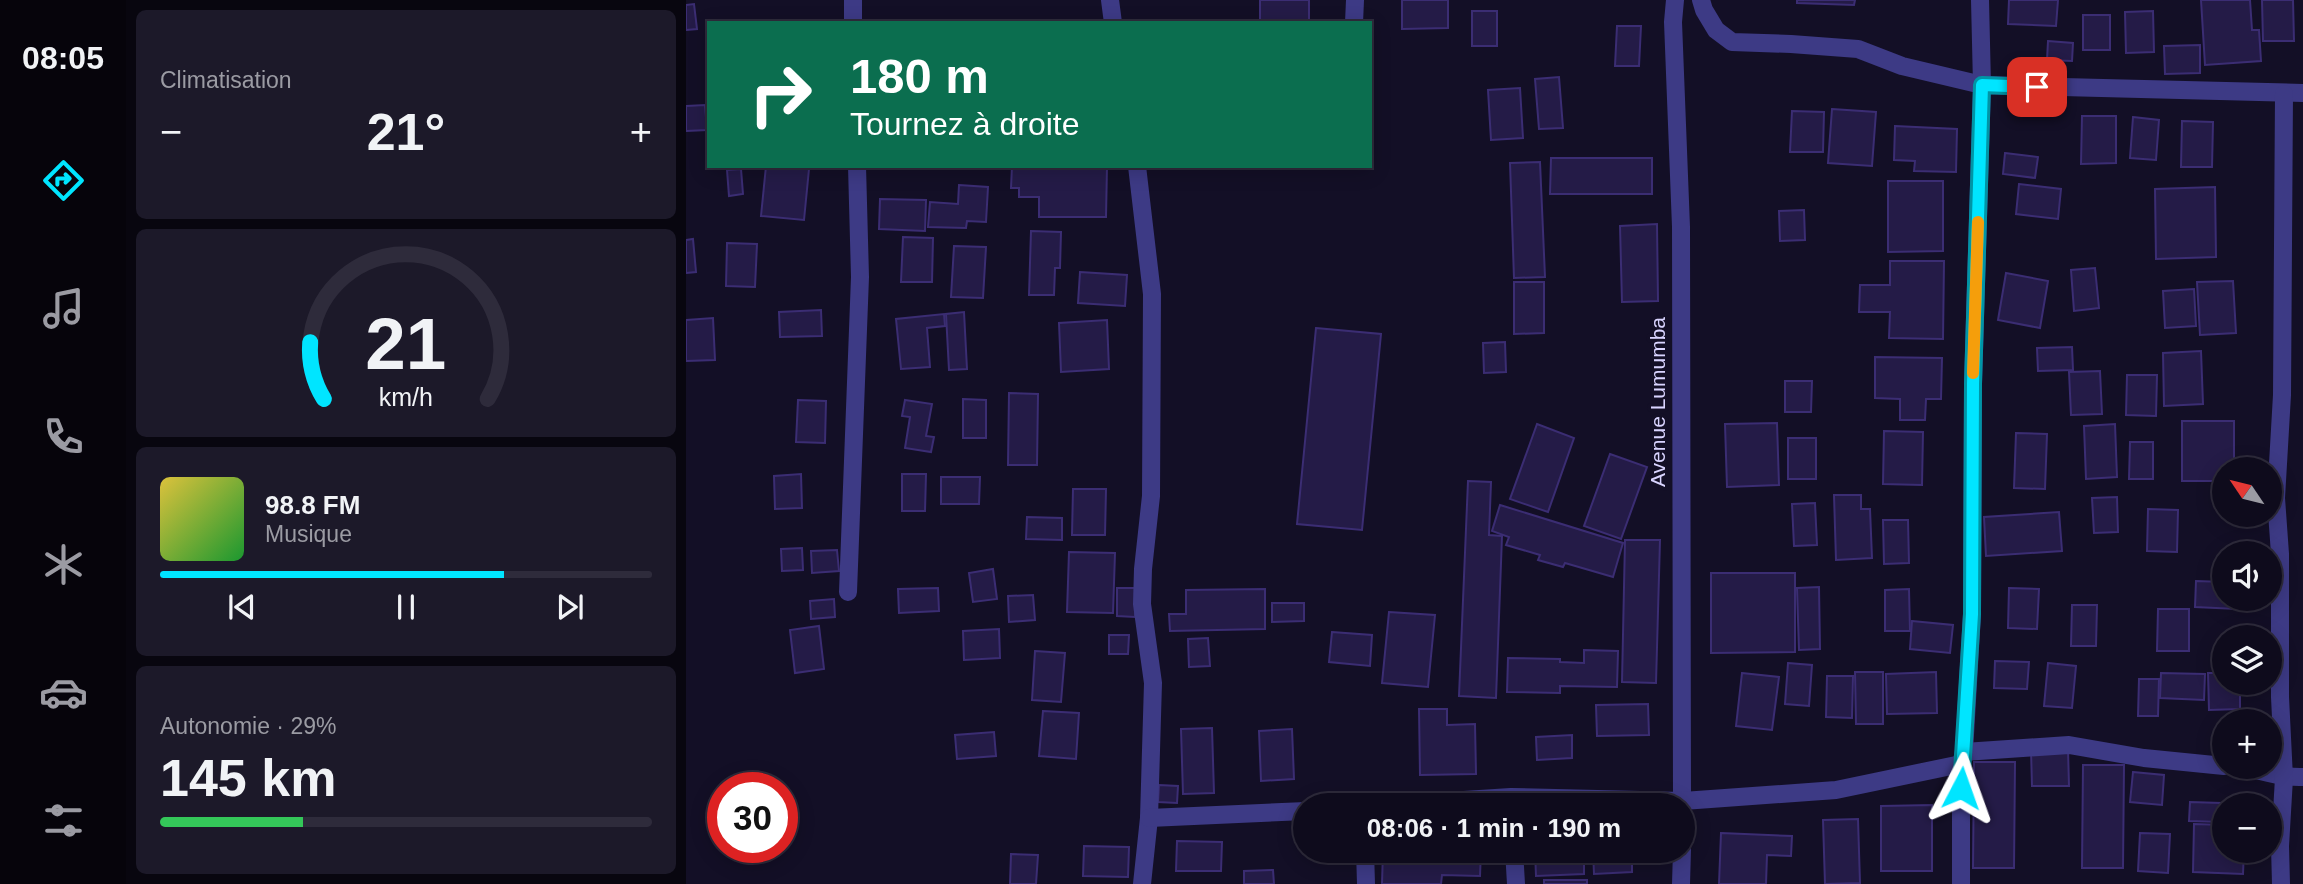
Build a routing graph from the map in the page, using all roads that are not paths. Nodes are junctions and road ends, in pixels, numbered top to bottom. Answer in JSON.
{"nodes":[{"id":1,"x":853,"y":0,"type":"edge"},
{"id":2,"x":1110,"y":0,"type":"edge"},
{"id":3,"x":1355,"y":0,"type":"edge"},
{"id":4,"x":1675,"y":0,"type":"edge"},
{"id":5,"x":1701,"y":0,"type":"edge"},
{"id":6,"x":1980,"y":0,"type":"edge"},
{"id":7,"x":853,"y":21,"type":"edge"},
{"id":8,"x":1113,"y":21,"type":"edge"},
{"id":9,"x":1354,"y":21,"type":"edge"},
{"id":10,"x":1982,"y":85,"type":"junction"},
{"id":11,"x":2303,"y":93,"type":"edge"},
{"id":12,"x":2284,"y":94,"type":"junction"},
{"id":13,"x":857,"y":168,"type":"edge"},
{"id":14,"x":1137,"y":168,"type":"edge"},
{"id":15,"x":848,"y":593,"type":"dead end"},
{"id":16,"x":1962,"y":758,"type":"junction"},
{"id":17,"x":2212,"y":765,"type":"edge"},
{"id":18,"x":2303,"y":777,"type":"edge"},
{"id":19,"x":2284,"y":778,"type":"junction"},
{"id":20,"x":1682,"y":793,"type":"edge"},
{"id":21,"x":1695,"y":802,"type":"edge"},
{"id":22,"x":1293,"y":812,"type":"edge"},
{"id":23,"x":1149,"y":818,"type":"junction"},
{"id":24,"x":1365,"y":863,"type":"edge"},
{"id":25,"x":1515,"y":863,"type":"edge"},
{"id":26,"x":1682,"y":863,"type":"edge"},
{"id":27,"x":1142,"y":884,"type":"edge"},
{"id":28,"x":1366,"y":884,"type":"edge"},
{"id":29,"x":1516,"y":884,"type":"edge"},
{"id":30,"x":1681,"y":884,"type":"edge"},
{"id":31,"x":1961,"y":884,"type":"edge"},
{"id":32,"x":2281,"y":884,"type":"edge"}],
"edges":[{"from":1,"to":7,"type":"street"},
{"from":2,"to":8,"type":"street"},
{"from":3,"to":9,"type":"street"},
{"from":4,"to":20,"type":"street","name":"Avenue Lumumba"},
{"from":5,"to":10,"type":"street"},
{"from":6,"to":10,"type":"street"},
{"from":10,"to":12,"type":"street"},
{"from":10,"to":16,"type":"street"},
{"from":11,"to":12,"type":"street"},
{"from":12,"to":19,"type":"street"},
{"from":13,"to":15,"type":"street"},
{"from":14,"to":23,"type":"street"},
{"from":16,"to":17,"type":"street"},
{"from":16,"to":21,"type":"street"},
{"from":16,"to":31,"type":"street"},
{"from":18,"to":19,"type":"street"},
{"from":19,"to":32,"type":"street"},
{"from":22,"to":23,"type":"street"},
{"from":23,"to":27,"type":"street"},
{"from":24,"to":28,"type":"street"},
{"from":25,"to":29,"type":"street"},
{"from":26,"to":30,"type":"street"}]}
